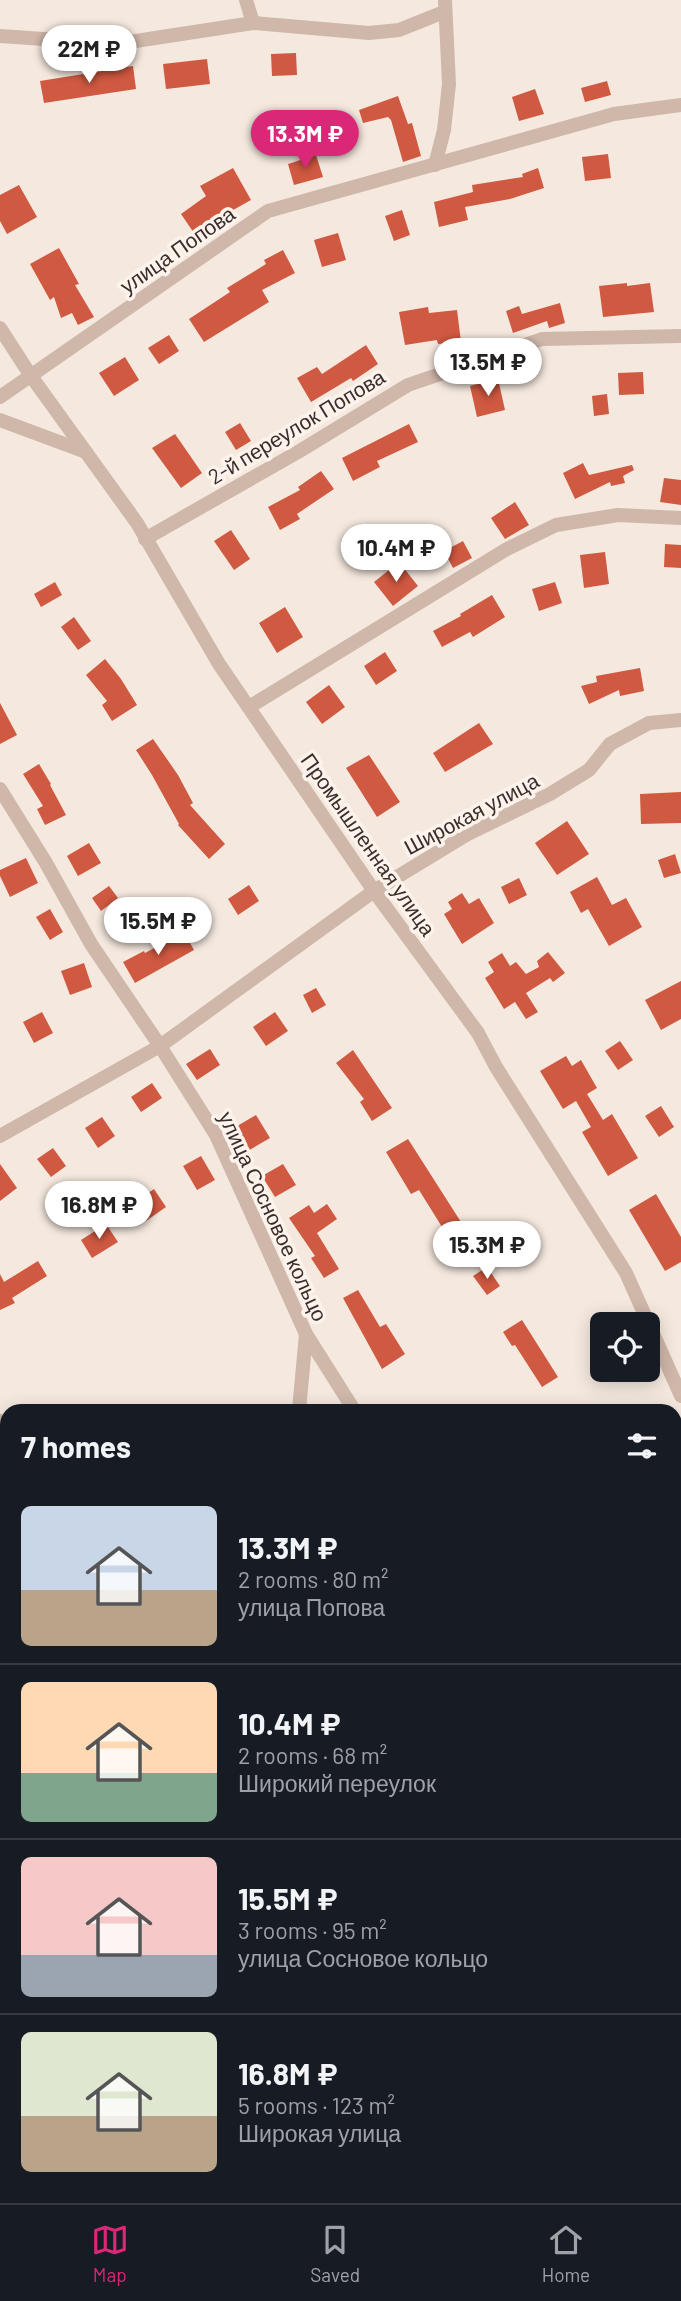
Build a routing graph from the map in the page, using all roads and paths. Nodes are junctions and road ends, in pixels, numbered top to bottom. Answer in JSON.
{"nodes":[{"id":1,"x":246,"y":0,"type":"edge"},
{"id":2,"x":444,"y":6,"type":"edge"},
{"id":3,"x":253,"y":23,"type":"junction"},
{"id":4,"x":0,"y":36,"type":"edge"},
{"id":5,"x":681,"y":105,"type":"edge"},
{"id":6,"x":435,"y":165,"type":"junction"},
{"id":7,"x":0,"y":328,"type":"edge"},
{"id":8,"x":681,"y":336,"type":"edge"},
{"id":9,"x":32,"y":376,"type":"junction"},
{"id":10,"x":0,"y":397,"type":"edge"},
{"id":11,"x":0,"y":420,"type":"edge"},
{"id":12,"x":86,"y":452,"type":"junction"},
{"id":13,"x":681,"y":518,"type":"edge"},
{"id":14,"x":145,"y":539,"type":"junction"},
{"id":15,"x":249,"y":707,"type":"junction"},
{"id":16,"x":681,"y":720,"type":"edge"},
{"id":17,"x":0,"y":789,"type":"edge"},
{"id":18,"x":374,"y":891,"type":"junction"},
{"id":19,"x":160,"y":1046,"type":"junction"},
{"id":20,"x":0,"y":1136,"type":"edge"},
{"id":21,"x":306,"y":1335,"type":"junction"},
{"id":22,"x":681,"y":1396,"type":"edge"},
{"id":23,"x":300,"y":1404,"type":"edge"},
{"id":24,"x":350,"y":1404,"type":"edge"}],
"edges":[{"from":1,"to":3,"type":"street"},
{"from":2,"to":3,"type":"street"},
{"from":2,"to":6,"type":"street"},
{"from":3,"to":4,"type":"street"},
{"from":5,"to":6,"type":"street","name":"улица Попова"},
{"from":6,"to":9,"type":"street","name":"улица Попова"},
{"from":7,"to":9,"type":"street","name":"Промышленная улица"},
{"from":8,"to":14,"type":"street","name":"2-й переулок Попова"},
{"from":9,"to":10,"type":"street","name":"улица Попова"},
{"from":9,"to":12,"type":"street","name":"Промышленная улица"},
{"from":11,"to":12,"type":"street"},
{"from":12,"to":14,"type":"street","name":"Промышленная улица"},
{"from":13,"to":15,"type":"street"},
{"from":14,"to":15,"type":"street","name":"Промышленная улица"},
{"from":15,"to":18,"type":"street","name":"Промышленная улица"},
{"from":16,"to":18,"type":"street","name":"Широкая улица"},
{"from":17,"to":19,"type":"street","name":"улица Сосновое кольцо"},
{"from":18,"to":19,"type":"street","name":"Широкая улица"},
{"from":18,"to":22,"type":"street","name":"Промышленная улица"},
{"from":19,"to":20,"type":"street","name":"Широкая улица"},
{"from":19,"to":21,"type":"street","name":"улица Сосновое кольцо"},
{"from":21,"to":23,"type":"street"},
{"from":21,"to":24,"type":"street","name":"улица Сосновое кольцо"}]}
